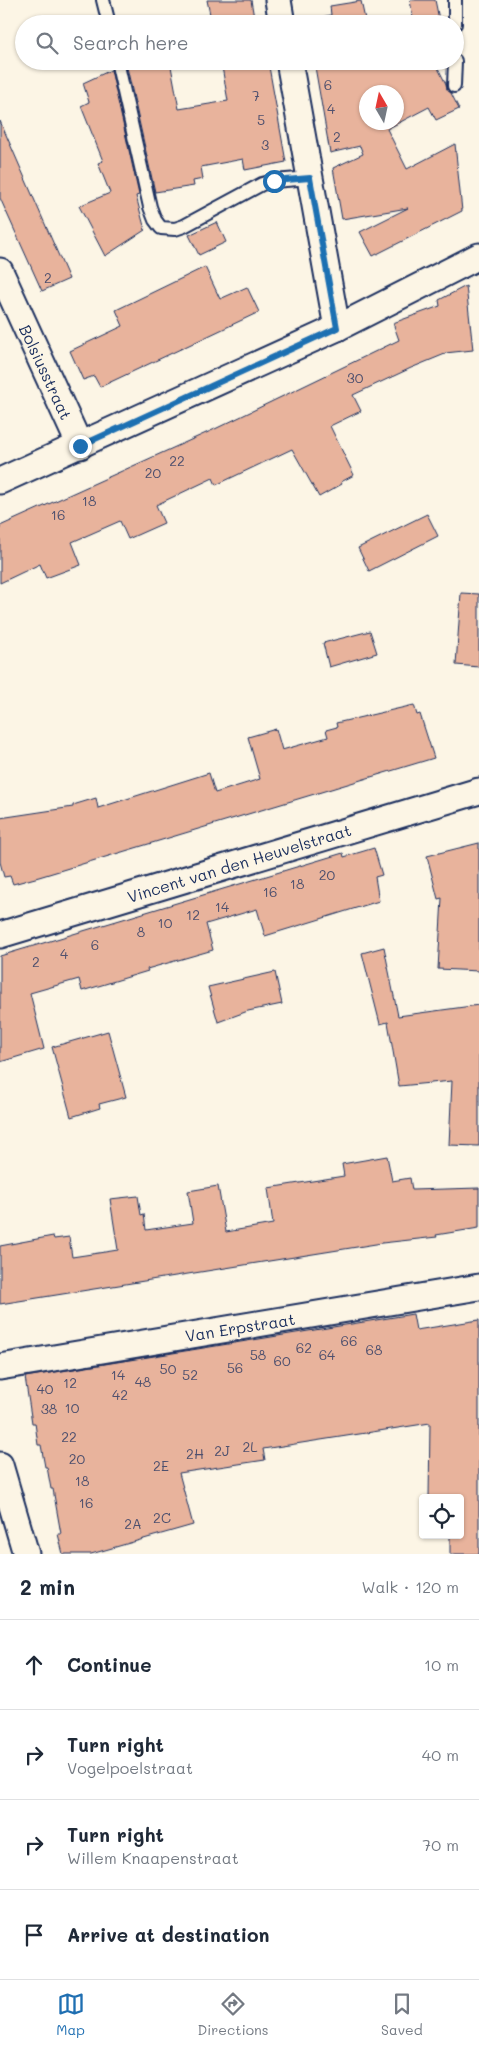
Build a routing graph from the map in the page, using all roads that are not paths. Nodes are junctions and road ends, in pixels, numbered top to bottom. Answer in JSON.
{"nodes":[{"id":1,"x":103,"y":0,"type":"edge"},
{"id":2,"x":278,"y":0,"type":"edge"},
{"id":3,"x":455,"y":0,"type":"edge"},
{"id":4,"x":107,"y":15,"type":"edge"},
{"id":5,"x":280,"y":15,"type":"edge"},
{"id":6,"x":455,"y":15,"type":"edge"},
{"id":7,"x":119,"y":70,"type":"edge"},
{"id":8,"x":291,"y":70,"type":"edge"},
{"id":9,"x":455,"y":70,"type":"edge"},
{"id":10,"x":454,"y":86,"type":"dead end"},
{"id":11,"x":310,"y":178,"type":"junction"},
{"id":12,"x":479,"y":256,"type":"edge"},
{"id":13,"x":0,"y":271,"type":"edge"},
{"id":14,"x":337,"y":328,"type":"junction"},
{"id":15,"x":80,"y":446,"type":"junction"},
{"id":16,"x":0,"y":481,"type":"edge"},
{"id":17,"x":479,"y":791,"type":"edge"},
{"id":18,"x":0,"y":935,"type":"edge"},
{"id":19,"x":479,"y":1287,"type":"edge"},
{"id":20,"x":0,"y":1367,"type":"edge"},
{"id":21,"x":0,"y":1465,"type":"edge"},
{"id":22,"x":26,"y":1554,"type":"edge"}],
"edges":[{"from":1,"to":4,"type":"lane"},
{"from":2,"to":5,"type":"street"},
{"from":3,"to":6,"type":"lane"},
{"from":7,"to":11,"type":"lane"},
{"from":8,"to":11,"type":"street"},
{"from":9,"to":10,"type":"lane"},
{"from":11,"to":14,"type":"street"},
{"from":12,"to":14,"type":"street"},
{"from":13,"to":15,"type":"street","name":"Bolsiusstraat"},
{"from":14,"to":15,"type":"street"},
{"from":15,"to":16,"type":"street"},
{"from":17,"to":18,"type":"street","name":"Vincent van den Heuvelstraat"},
{"from":19,"to":20,"type":"street","name":"Van Erpstraat"},
{"from":21,"to":22,"type":"street"}]}
